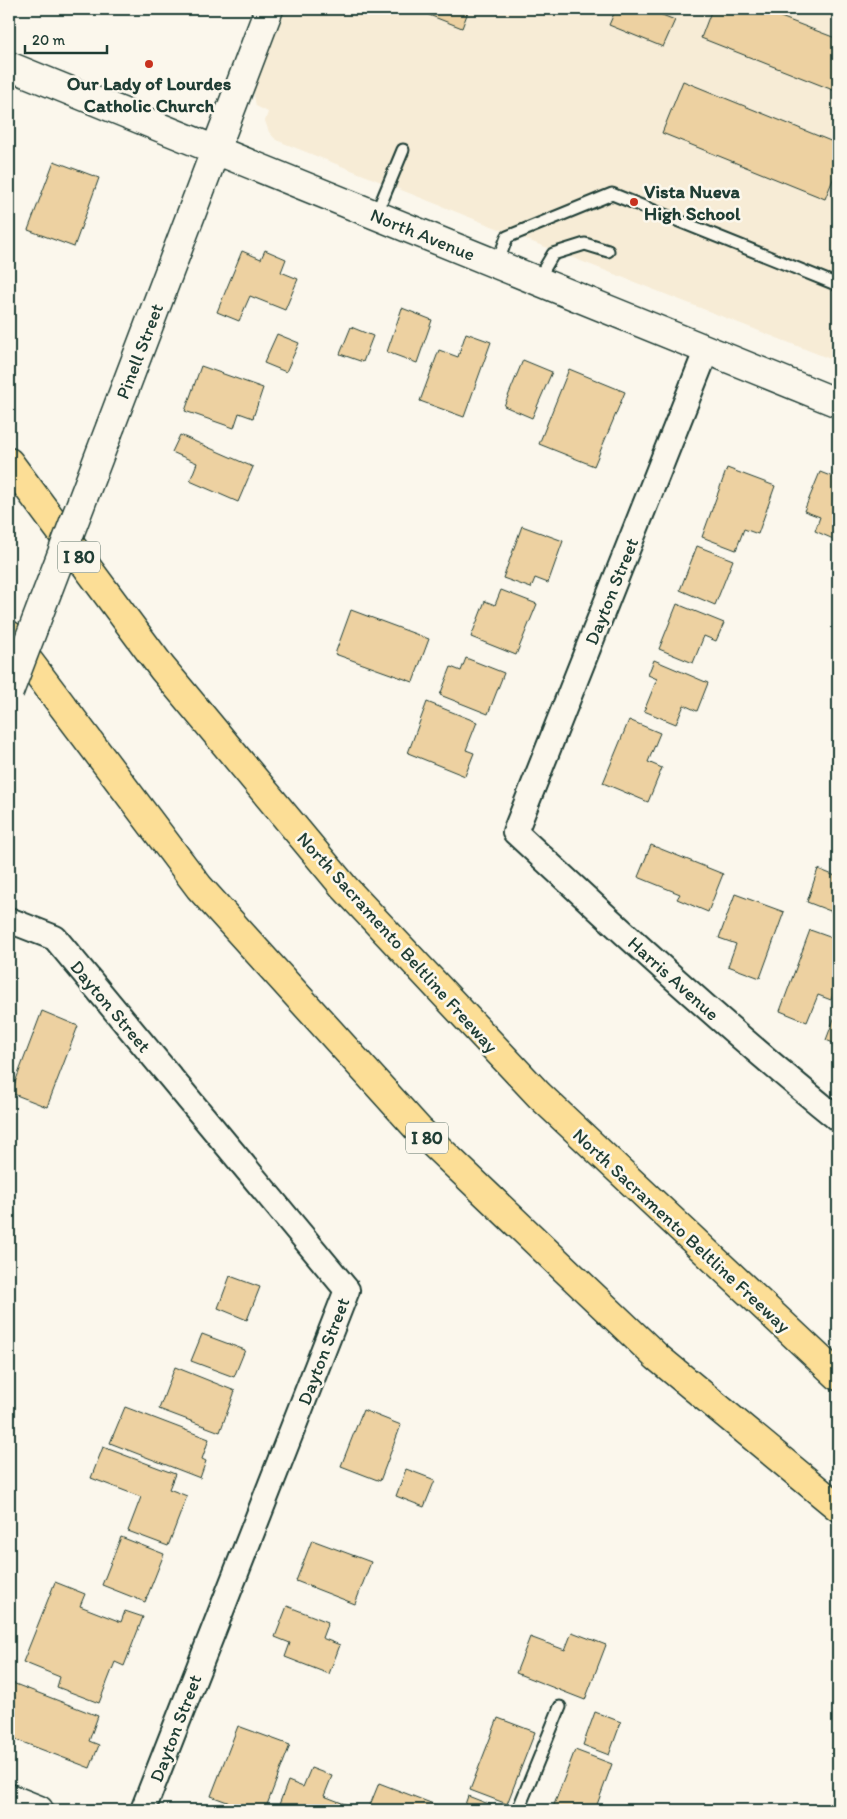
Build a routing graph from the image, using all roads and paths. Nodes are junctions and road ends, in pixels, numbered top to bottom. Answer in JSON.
{"nodes":[{"id":1,"x":269,"y":9,"type":"edge"},
{"id":2,"x":9,"y":66,"type":"edge"},
{"id":3,"x":215,"y":149,"type":"junction"},
{"id":4,"x":404,"y":150,"type":"dead end"},
{"id":5,"x":376,"y":215,"type":"junction"},
{"id":6,"x":608,"y":252,"type":"dead end"},
{"id":7,"x":497,"y":264,"type":"junction"},
{"id":8,"x":537,"y":281,"type":"junction"},
{"id":9,"x":838,"y":285,"type":"edge"},
{"id":10,"x":707,"y":349,"type":"junction"},
{"id":11,"x":838,"y":403,"type":"edge"},
{"id":12,"x":9,"y":462,"type":"edge"},
{"id":13,"x":9,"y":635,"type":"edge"},
{"id":14,"x":9,"y":692,"type":"edge"},
{"id":15,"x":515,"y":832,"type":"joint"},
{"id":16,"x":9,"y":920,"type":"edge"},
{"id":17,"x":838,"y":1119,"type":"edge"},
{"id":18,"x":838,"y":1376,"type":"edge"},
{"id":19,"x":838,"y":1507,"type":"edge"},
{"id":20,"x":560,"y":1706,"type":"dead end"},
{"id":21,"x":9,"y":1798,"type":"edge"},
{"id":22,"x":39,"y":1810,"type":"edge"},
{"id":23,"x":143,"y":1810,"type":"edge"},
{"id":24,"x":518,"y":1810,"type":"edge"}],
"edges":[{"from":1,"to":3,"type":"street","name":"Pinell Street"},
{"from":2,"to":3,"type":"street","name":"North Avenue"},
{"from":3,"to":5,"type":"street","name":"North Avenue"},
{"from":3,"to":14,"type":"street","name":"Pinell Street","bridge":true},
{"from":4,"to":5,"type":"lane"},
{"from":5,"to":7,"type":"street","name":"North Avenue"},
{"from":6,"to":8,"type":"lane"},
{"from":7,"to":8,"type":"street","name":"North Avenue"},
{"from":7,"to":9,"type":"lane"},
{"from":8,"to":10,"type":"street","name":"North Avenue"},
{"from":10,"to":11,"type":"street","name":"North Avenue"},
{"from":10,"to":15,"type":"street","name":"Dayton Street"},
{"from":12,"to":18,"type":"highway","name":"North Sacramento Beltline Freeway","number":"I 80"},
{"from":13,"to":19,"type":"highway","number":"I 80"},
{"from":15,"to":17,"type":"street","name":"Harris Avenue"},
{"from":16,"to":23,"type":"street","name":"Dayton Street"},
{"from":20,"to":24,"type":"lane"},
{"from":21,"to":22,"type":"street"}]}
